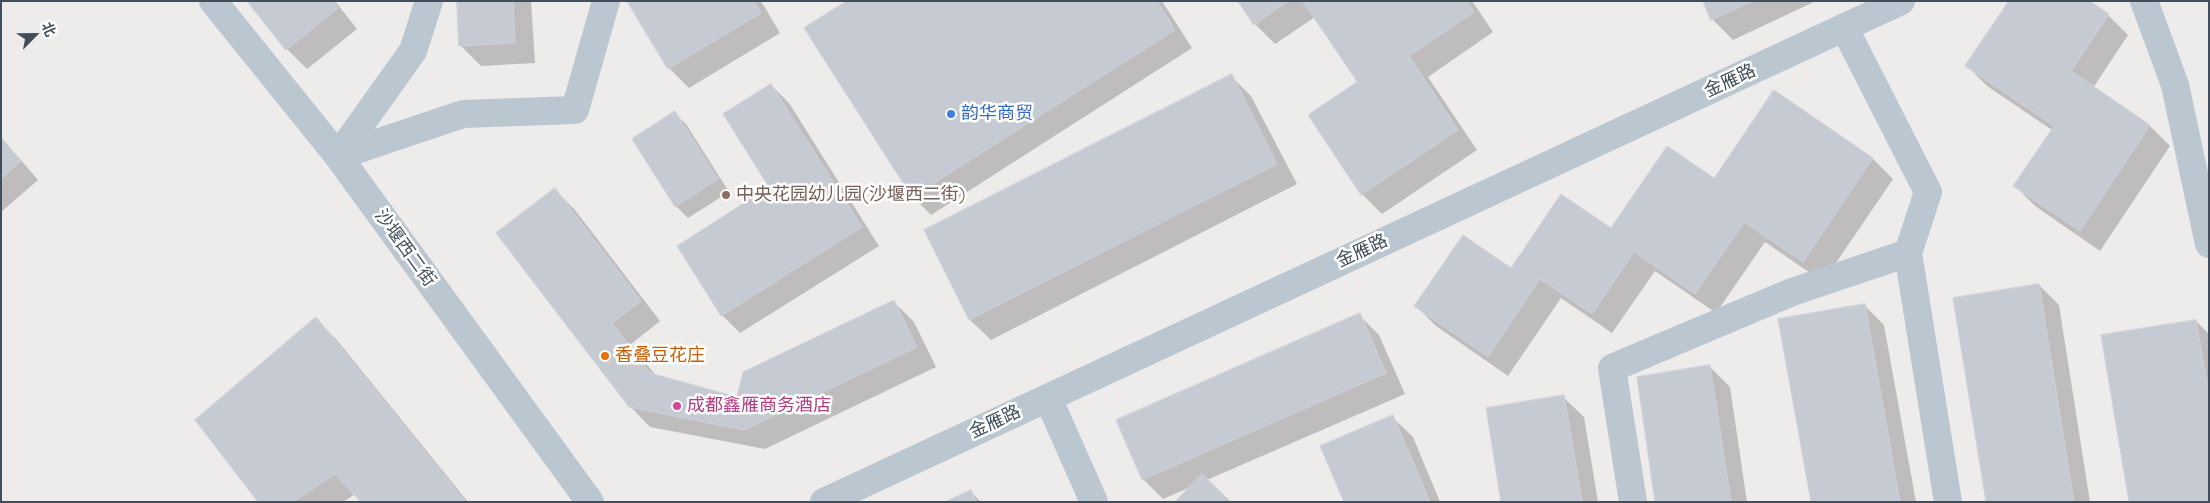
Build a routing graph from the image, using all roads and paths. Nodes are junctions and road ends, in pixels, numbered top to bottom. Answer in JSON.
{"nodes":[{"id":1,"x":213,"y":1,"type":"edge"},
{"id":2,"x":606,"y":1,"type":"edge"},
{"id":3,"x":1900,"y":1,"type":"edge"},
{"id":4,"x":2144,"y":1,"type":"edge"},
{"id":5,"x":420,"y":7,"type":"edge"},
{"id":6,"x":1844,"y":28,"type":"junction"},
{"id":7,"x":338,"y":156,"type":"junction"},
{"id":8,"x":2209,"y":244,"type":"edge"},
{"id":9,"x":1908,"y":253,"type":"junction"},
{"id":10,"x":1048,"y":398,"type":"junction"},
{"id":11,"x":590,"y":502,"type":"edge"},
{"id":12,"x":824,"y":502,"type":"edge"},
{"id":13,"x":1094,"y":502,"type":"edge"},
{"id":14,"x":1634,"y":502,"type":"edge"},
{"id":15,"x":1948,"y":502,"type":"edge"}],
"edges":[{"from":1,"to":7,"type":"street","name":"沙堰西二街"},
{"from":2,"to":7,"type":"street"},
{"from":3,"to":6,"type":"street","name":"金雁路"},
{"from":4,"to":8,"type":"street"},
{"from":5,"to":7,"type":"street"},
{"from":6,"to":9,"type":"street"},
{"from":6,"to":10,"type":"street","name":"金雁路"},
{"from":7,"to":11,"type":"street","name":"沙堰西二街"},
{"from":9,"to":14,"type":"street"},
{"from":9,"to":15,"type":"street"},
{"from":10,"to":12,"type":"street","name":"金雁路"},
{"from":10,"to":13,"type":"street"}]}
